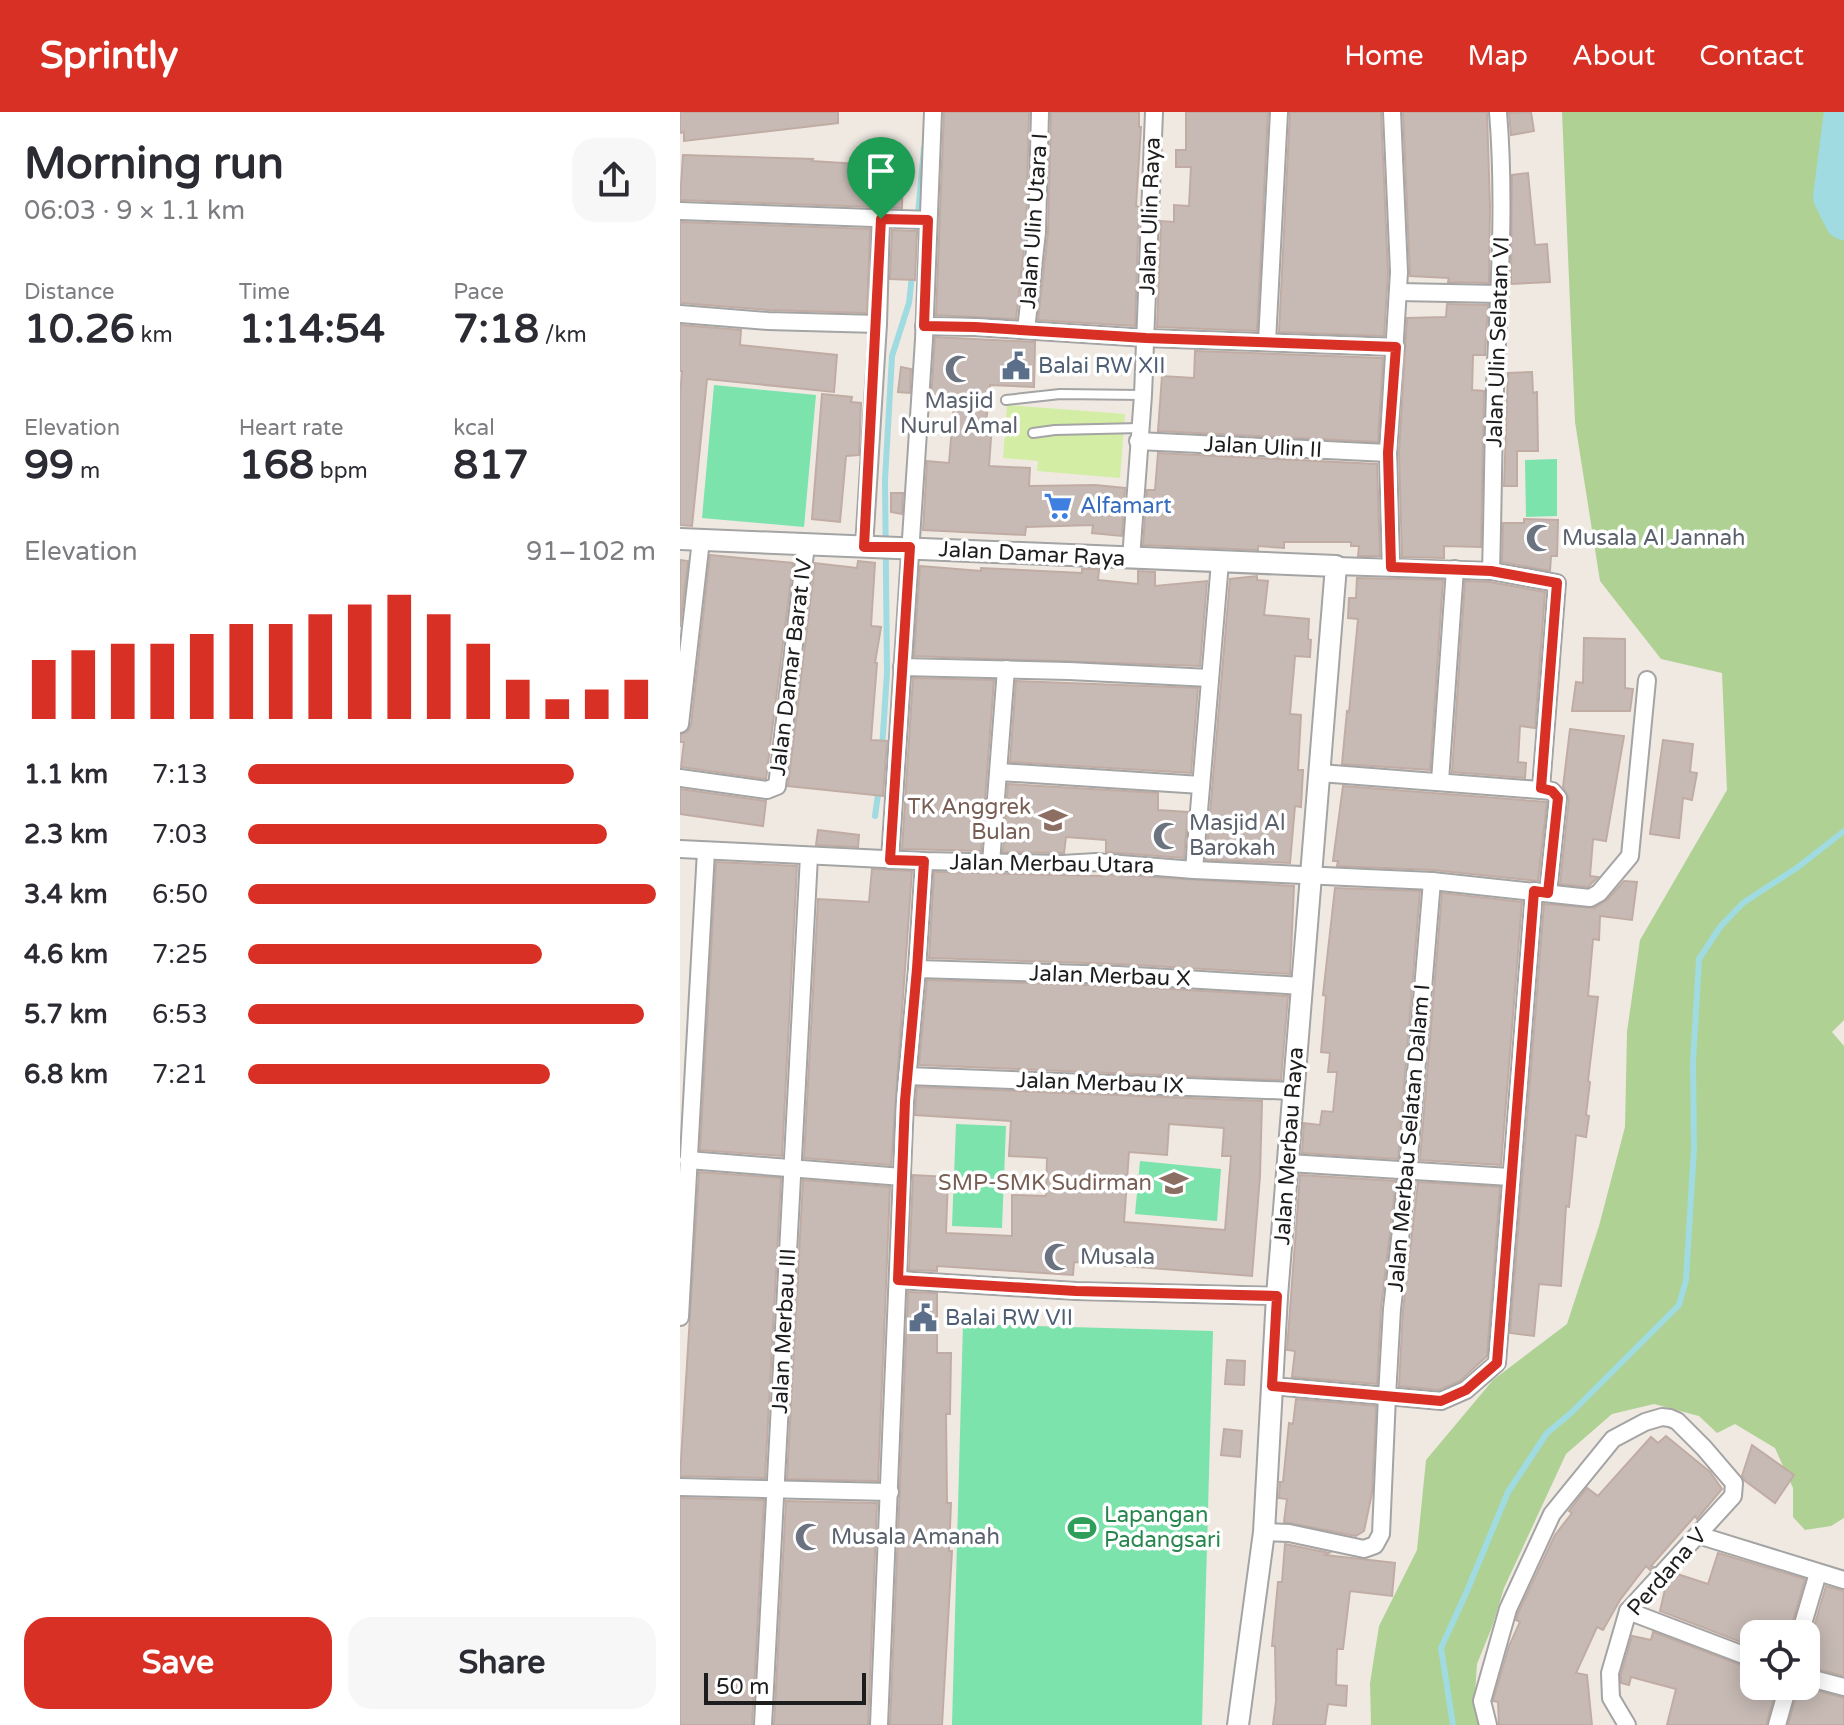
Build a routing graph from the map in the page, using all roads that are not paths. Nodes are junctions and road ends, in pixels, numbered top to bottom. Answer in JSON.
{"nodes":[{"id":1,"x":933,"y":112,"type":"edge"},
{"id":2,"x":1040,"y":112,"type":"edge"},
{"id":3,"x":1154,"y":112,"type":"edge"},
{"id":4,"x":1279,"y":112,"type":"edge"},
{"id":5,"x":1392,"y":112,"type":"edge"},
{"id":6,"x":1498,"y":112,"type":"edge"},
{"id":7,"x":680,"y":211,"type":"edge"},
{"id":8,"x":881,"y":219,"type":"junction"},
{"id":9,"x":920,"y":220,"type":"junction"},
{"id":10,"x":1398,"y":292,"type":"junction"},
{"id":11,"x":1500,"y":294,"type":"junction"},
{"id":12,"x":680,"y":314,"type":"edge"},
{"id":13,"x":878,"y":324,"type":"junction"},
{"id":14,"x":924,"y":326,"type":"junction"},
{"id":15,"x":1026,"y":330,"type":"junction"},
{"id":16,"x":1146,"y":338,"type":"junction"},
{"id":17,"x":1267,"y":342,"type":"junction"},
{"id":18,"x":1396,"y":347,"type":"junction"},
{"id":19,"x":1143,"y":395,"type":"junction"},
{"id":20,"x":1006,"y":400,"type":"dead end"},
{"id":21,"x":1033,"y":433,"type":"dead end"},
{"id":22,"x":1140,"y":434,"type":"junction"},
{"id":23,"x":1388,"y":453,"type":"junction"},
{"id":24,"x":690,"y":540,"type":"edge"},
{"id":25,"x":806,"y":545,"type":"junction"},
{"id":26,"x":886,"y":547,"type":"junction"},
{"id":27,"x":1131,"y":559,"type":"junction"},
{"id":28,"x":1220,"y":562,"type":"junction"},
{"id":29,"x":1336,"y":566,"type":"junction"},
{"id":30,"x":1391,"y":567,"type":"junction"},
{"id":31,"x":1455,"y":569,"type":"junction"},
{"id":32,"x":1491,"y":571,"type":"junction"},
{"id":33,"x":902,"y":667,"type":"junction"},
{"id":34,"x":1006,"y":669,"type":"junction"},
{"id":35,"x":1210,"y":678,"type":"junction"},
{"id":36,"x":1647,"y":680,"type":"dead end"},
{"id":37,"x":680,"y":724,"type":"edge"},
{"id":38,"x":999,"y":772,"type":"junction"},
{"id":39,"x":1320,"y":773,"type":"junction"},
{"id":40,"x":680,"y":778,"type":"edge"},
{"id":41,"x":1440,"y":781,"type":"junction"},
{"id":42,"x":1201,"y":785,"type":"junction"},
{"id":43,"x":1541,"y":788,"type":"junction"},
{"id":44,"x":680,"y":849,"type":"edge"},
{"id":45,"x":706,"y":851,"type":"junction"},
{"id":46,"x":809,"y":856,"type":"junction"},
{"id":47,"x":890,"y":860,"type":"junction"},
{"id":48,"x":924,"y":861,"type":"junction"},
{"id":49,"x":991,"y":863,"type":"junction"},
{"id":50,"x":1194,"y":870,"type":"junction"},
{"id":51,"x":1310,"y":876,"type":"junction"},
{"id":52,"x":1432,"y":881,"type":"junction"},
{"id":53,"x":1541,"y":892,"type":"junction"},
{"id":54,"x":917,"y":969,"type":"junction"},
{"id":55,"x":1302,"y":986,"type":"junction"},
{"id":56,"x":907,"y":1076,"type":"junction"},
{"id":57,"x":1293,"y":1091,"type":"junction"},
{"id":58,"x":688,"y":1160,"type":"junction"},
{"id":59,"x":1289,"y":1163,"type":"junction"},
{"id":60,"x":1408,"y":1169,"type":"junction"},
{"id":61,"x":793,"y":1170,"type":"junction"},
{"id":62,"x":902,"y":1177,"type":"junction"},
{"id":63,"x":1510,"y":1177,"type":"junction"},
{"id":64,"x":898,"y":1280,"type":"junction"},
{"id":65,"x":1277,"y":1296,"type":"junction"},
{"id":66,"x":680,"y":1317,"type":"edge"},
{"id":67,"x":1272,"y":1386,"type":"junction"},
{"id":68,"x":1387,"y":1396,"type":"junction"},
{"id":69,"x":680,"y":1487,"type":"edge"},
{"id":70,"x":775,"y":1491,"type":"junction"},
{"id":71,"x":890,"y":1492,"type":"junction"},
{"id":72,"x":1264,"y":1532,"type":"junction"},
{"id":73,"x":1698,"y":1535,"type":"junction"},
{"id":74,"x":1818,"y":1573,"type":"junction"},
{"id":75,"x":1844,"y":1580,"type":"edge"},
{"id":76,"x":1628,"y":1611,"type":"junction"},
{"id":77,"x":1804,"y":1620,"type":"edge"},
{"id":78,"x":1740,"y":1654,"type":"edge"},
{"id":79,"x":1820,"y":1681,"type":"edge"},
{"id":80,"x":1844,"y":1687,"type":"edge"},
{"id":81,"x":1784,"y":1700,"type":"edge"},
{"id":82,"x":763,"y":1725,"type":"edge"},
{"id":83,"x":879,"y":1725,"type":"edge"},
{"id":84,"x":1238,"y":1725,"type":"edge"},
{"id":85,"x":1488,"y":1725,"type":"edge"},
{"id":86,"x":1627,"y":1725,"type":"edge"},
{"id":87,"x":1777,"y":1725,"type":"edge"}],
"edges":[{"from":1,"to":9,"type":"street"},
{"from":2,"to":15,"type":"street","name":"Jalan Ulin Utara I"},
{"from":3,"to":16,"type":"street","name":"Jalan Ulin Raya"},
{"from":4,"to":17,"type":"street"},
{"from":5,"to":10,"type":"street"},
{"from":6,"to":11,"type":"street","name":"Jalan Ulin Selatan VI"},
{"from":7,"to":8,"type":"street"},
{"from":8,"to":9,"type":"street"},
{"from":8,"to":13,"type":"street"},
{"from":9,"to":14,"type":"street"},
{"from":10,"to":11,"type":"street"},
{"from":10,"to":18,"type":"street"},
{"from":11,"to":32,"type":"street","name":"Jalan Ulin Selatan VI"},
{"from":12,"to":13,"type":"street"},
{"from":13,"to":26,"type":"street"},
{"from":14,"to":15,"type":"street"},
{"from":14,"to":26,"type":"street"},
{"from":15,"to":16,"type":"street"},
{"from":16,"to":17,"type":"street"},
{"from":16,"to":19,"type":"street","name":"Jalan Ulin Raya"},
{"from":17,"to":18,"type":"street"},
{"from":18,"to":23,"type":"street"},
{"from":19,"to":20,"type":"lane"},
{"from":19,"to":22,"type":"street","name":"Jalan Ulin Raya"},
{"from":21,"to":22,"type":"lane"},
{"from":22,"to":23,"type":"street","name":"Jalan Ulin II"},
{"from":22,"to":27,"type":"street","name":"Jalan Ulin Raya"},
{"from":23,"to":30,"type":"street"},
{"from":24,"to":25,"type":"street","name":"Jalan Damar Raya"},
{"from":24,"to":37,"type":"street"},
{"from":25,"to":26,"type":"street","name":"Jalan Damar Raya"},
{"from":25,"to":40,"type":"street","name":"Jalan Damar Barat IV"},
{"from":26,"to":27,"type":"street","name":"Jalan Damar Raya"},
{"from":26,"to":33,"type":"street"},
{"from":27,"to":28,"type":"street","name":"Jalan Damar Raya"},
{"from":28,"to":29,"type":"street","name":"Jalan Damar Raya"},
{"from":28,"to":35,"type":"street"},
{"from":29,"to":30,"type":"street"},
{"from":29,"to":39,"type":"street","name":"Jalan Merbau Raya"},
{"from":30,"to":31,"type":"street"},
{"from":31,"to":32,"type":"street"},
{"from":31,"to":41,"type":"street"},
{"from":32,"to":43,"type":"street"},
{"from":33,"to":34,"type":"street"},
{"from":33,"to":47,"type":"street"},
{"from":34,"to":35,"type":"street"},
{"from":34,"to":38,"type":"street"},
{"from":35,"to":42,"type":"street"},
{"from":36,"to":53,"type":"street","name":"Jalan Merbau Utara"},
{"from":38,"to":42,"type":"street"},
{"from":38,"to":49,"type":"street"},
{"from":39,"to":41,"type":"street"},
{"from":39,"to":51,"type":"street","name":"Jalan Merbau Raya"},
{"from":41,"to":43,"type":"street"},
{"from":42,"to":50,"type":"street"},
{"from":43,"to":53,"type":"street"},
{"from":44,"to":45,"type":"street","name":"Jalan Merbau Utara"},
{"from":45,"to":46,"type":"street","name":"Jalan Merbau Utara"},
{"from":45,"to":58,"type":"street"},
{"from":46,"to":47,"type":"street","name":"Jalan Merbau Utara"},
{"from":46,"to":61,"type":"street","name":"Jalan Merbau III"},
{"from":47,"to":48,"type":"street","name":"Jalan Merbau Utara"},
{"from":48,"to":49,"type":"street","name":"Jalan Merbau Utara"},
{"from":48,"to":54,"type":"street"},
{"from":49,"to":50,"type":"street","name":"Jalan Merbau Utara"},
{"from":50,"to":51,"type":"street","name":"Jalan Merbau Utara"},
{"from":51,"to":52,"type":"street","name":"Jalan Merbau Utara"},
{"from":51,"to":55,"type":"street","name":"Jalan Merbau Raya"},
{"from":52,"to":53,"type":"street","name":"Jalan Merbau Utara"},
{"from":52,"to":60,"type":"street","name":"Jalan Merbau Selatan Dalam I"},
{"from":53,"to":63,"type":"street"},
{"from":54,"to":55,"type":"street","name":"Jalan Merbau X"},
{"from":54,"to":56,"type":"street"},
{"from":55,"to":57,"type":"street","name":"Jalan Merbau Raya"},
{"from":56,"to":57,"type":"street","name":"Jalan Merbau IX"},
{"from":56,"to":62,"type":"street"},
{"from":57,"to":59,"type":"street","name":"Jalan Merbau Raya"},
{"from":58,"to":61,"type":"street"},
{"from":58,"to":66,"type":"street"},
{"from":59,"to":60,"type":"street"},
{"from":59,"to":65,"type":"street","name":"Jalan Merbau Raya"},
{"from":60,"to":63,"type":"street"},
{"from":60,"to":68,"type":"street","name":"Jalan Merbau Selatan Dalam I"},
{"from":61,"to":62,"type":"street"},
{"from":61,"to":70,"type":"street","name":"Jalan Merbau III"},
{"from":62,"to":64,"type":"street"},
{"from":63,"to":68,"type":"street"},
{"from":64,"to":65,"type":"street"},
{"from":64,"to":71,"type":"street"},
{"from":65,"to":67,"type":"street","name":"Jalan Merbau Raya"},
{"from":67,"to":68,"type":"street"},
{"from":67,"to":72,"type":"street","name":"Jalan Merbau Raya"},
{"from":68,"to":72,"type":"street","name":"Jalan Merbau Selatan Dalam I"},
{"from":69,"to":70,"type":"street"},
{"from":70,"to":71,"type":"street"},
{"from":70,"to":82,"type":"street","name":"Jalan Merbau III"},
{"from":71,"to":83,"type":"street"},
{"from":72,"to":84,"type":"street","name":"Jalan Merbau Raya"},
{"from":73,"to":74,"type":"street"},
{"from":73,"to":76,"type":"street","name":"Perdana V"},
{"from":73,"to":85,"type":"street","name":"Perdana V"},
{"from":74,"to":75,"type":"street"},
{"from":74,"to":77,"type":"street"},
{"from":76,"to":78,"type":"street"},
{"from":76,"to":86,"type":"street","name":"Perdana V"},
{"from":79,"to":80,"type":"street"},
{"from":81,"to":87,"type":"street"}]}
